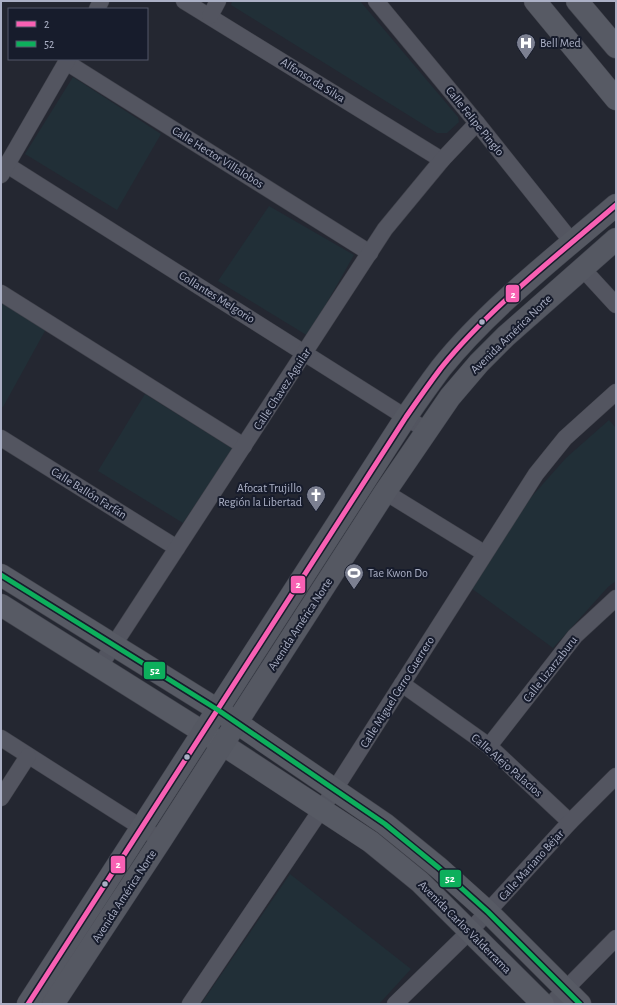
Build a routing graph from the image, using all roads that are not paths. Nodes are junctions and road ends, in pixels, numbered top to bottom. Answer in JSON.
{"nodes":[{"id":1,"x":184,"y":1,"type":"edge"},
{"id":2,"x":218,"y":1,"type":"edge"},
{"id":3,"x":376,"y":1,"type":"edge"},
{"id":4,"x":535,"y":1,"type":"edge"},
{"id":5,"x":577,"y":1,"type":"edge"},
{"id":6,"x":210,"y":16,"type":"junction"},
{"id":7,"x":616,"y":47,"type":"edge"},
{"id":8,"x":67,"y":60,"type":"edge"},
{"id":9,"x":616,"y":99,"type":"edge"},
{"id":10,"x":478,"y":123,"type":"junction"},
{"id":11,"x":442,"y":160,"type":"junction"},
{"id":12,"x":4,"y":170,"type":"edge"},
{"id":13,"x":616,"y":205,"type":"edge"},
{"id":14,"x":616,"y":239,"type":"edge"},
{"id":15,"x":572,"y":242,"type":"junction"},
{"id":16,"x":370,"y":253,"type":"junction"},
{"id":17,"x":582,"y":268,"type":"junction"},
{"id":18,"x":1,"y":293,"type":"edge"},
{"id":19,"x":616,"y":305,"type":"edge"},
{"id":20,"x":305,"y":353,"type":"junction"},
{"id":21,"x":616,"y":392,"type":"edge"},
{"id":22,"x":406,"y":417,"type":"junction"},
{"id":23,"x":426,"y":430,"type":"junction"},
{"id":24,"x":1,"y":438,"type":"edge"},
{"id":25,"x":244,"y":446,"type":"junction"},
{"id":26,"x":385,"y":492,"type":"junction"},
{"id":27,"x":177,"y":548,"type":"junction"},
{"id":28,"x":484,"y":553,"type":"junction"},
{"id":29,"x":1,"y":574,"type":"edge"},
{"id":30,"x":616,"y":598,"type":"edge"},
{"id":31,"x":1,"y":605,"type":"edge"},
{"id":32,"x":114,"y":644,"type":"junction"},
{"id":33,"x":100,"y":666,"type":"junction"},
{"id":34,"x":402,"y":684,"type":"junction"},
{"id":35,"x":218,"y":710,"type":"junction"},
{"id":36,"x":236,"y":722,"type":"junction"},
{"id":37,"x":204,"y":733,"type":"junction"},
{"id":38,"x":1,"y":738,"type":"edge"},
{"id":39,"x":222,"y":744,"type":"junction"},
{"id":40,"x":489,"y":746,"type":"junction"},
{"id":41,"x":28,"y":756,"type":"junction"},
{"id":42,"x":616,"y":776,"type":"edge"},
{"id":43,"x":335,"y":789,"type":"junction"},
{"id":44,"x":1,"y":798,"type":"edge"},
{"id":45,"x":322,"y":808,"type":"junction"},
{"id":46,"x":570,"y":822,"type":"junction"},
{"id":47,"x":142,"y":828,"type":"junction"},
{"id":48,"x":161,"y":840,"type":"junction"},
{"id":49,"x":488,"y":912,"type":"junction"},
{"id":50,"x":470,"y":931,"type":"junction"},
{"id":51,"x":616,"y":938,"type":"edge"},
{"id":52,"x":566,"y":999,"type":"edge"},
{"id":53,"x":28,"y":1004,"type":"edge"},
{"id":54,"x":53,"y":1004,"type":"edge"},
{"id":55,"x":190,"y":1004,"type":"edge"},
{"id":56,"x":395,"y":1004,"type":"edge"},
{"id":57,"x":543,"y":1004,"type":"edge"}],
"edges":[{"from":1,"to":6,"type":"street","name":"Alfonso da Silva"},
{"from":2,"to":6,"type":"street"},
{"from":3,"to":10,"type":"street","name":"Calle Felipe Pinglo"},
{"from":4,"to":9,"type":"street"},
{"from":5,"to":7,"type":"street"},
{"from":6,"to":11,"type":"street","name":"Alfonso da Silva"},
{"from":8,"to":12,"type":"street"},
{"from":8,"to":16,"type":"street","name":"Calle Hector Villalobos"},
{"from":10,"to":11,"type":"street","name":"Calle Chavez Aguilar"},
{"from":10,"to":15,"type":"street","name":"Calle Felipe Pinglo"},
{"from":11,"to":16,"type":"street","name":"Calle Chavez Aguilar"},
{"from":12,"to":20,"type":"street","name":"Collantes Melgorio"},
{"from":13,"to":15,"type":"main road","name":"Avenida América Norte"},
{"from":14,"to":17,"type":"main road","name":"Avenida América Norte"},
{"from":15,"to":22,"type":"main road","name":"Avenida América Norte"},
{"from":16,"to":20,"type":"street","name":"Calle Chavez Aguilar"},
{"from":17,"to":19,"type":"street"},
{"from":17,"to":23,"type":"main road","name":"Avenida América Norte"},
{"from":18,"to":25,"type":"street"},
{"from":20,"to":22,"type":"street","name":"Collantes Melgorio"},
{"from":20,"to":25,"type":"street","name":"Calle Chavez Aguilar"},
{"from":21,"to":28,"type":"street","name":"Calle Miguel Cerro Guerrero"},
{"from":22,"to":23,"type":"street","name":"Collantes Melgorio"},
{"from":22,"to":35,"type":"main road","name":"Avenida América Norte"},
{"from":23,"to":26,"type":"main road","name":"Avenida América Norte"},
{"from":24,"to":27,"type":"street","name":"Calle Ballón Farfán"},
{"from":25,"to":27,"type":"street","name":"Calle Chavez Aguilar"},
{"from":26,"to":28,"type":"street"},
{"from":26,"to":36,"type":"main road","name":"Avenida América Norte"},
{"from":27,"to":32,"type":"street","name":"Calle Chavez Aguilar"},
{"from":28,"to":34,"type":"street","name":"Calle Miguel Cerro Guerrero"},
{"from":29,"to":32,"type":"street","name":"Avenida Carlos Valderrama"},
{"from":30,"to":40,"type":"street","name":"Calle Lizarzaburu"},
{"from":31,"to":33,"type":"street","name":"Avenida Carlos Valderrama"},
{"from":32,"to":33,"type":"street","name":"Calle Chavez Aguilar"},
{"from":32,"to":35,"type":"street","name":"Avenida Carlos Valderrama"},
{"from":33,"to":37,"type":"street","name":"Avenida Carlos Valderrama"},
{"from":34,"to":40,"type":"street","name":"Calle Alejo Palacios"},
{"from":34,"to":43,"type":"street","name":"Calle Miguel Cerro Guerrero"},
{"from":35,"to":36,"type":"street","name":"Avenida Carlos Valderrama"},
{"from":35,"to":37,"type":"main road","name":"Avenida América Norte"},
{"from":36,"to":39,"type":"main road","name":"Avenida América Norte"},
{"from":36,"to":43,"type":"street","name":"Avenida Carlos Valderrama"},
{"from":37,"to":39,"type":"street","name":"Avenida Carlos Valderrama"},
{"from":37,"to":47,"type":"main road","name":"Avenida América Norte"},
{"from":38,"to":41,"type":"street"},
{"from":39,"to":45,"type":"street","name":"Avenida Carlos Valderrama"},
{"from":39,"to":48,"type":"main road","name":"Avenida América Norte"},
{"from":40,"to":46,"type":"street","name":"Calle Alejo Palacios"},
{"from":41,"to":44,"type":"street"},
{"from":41,"to":47,"type":"street"},
{"from":42,"to":46,"type":"street","name":"Calle Mariano Béjar"},
{"from":43,"to":45,"type":"street","name":"Calle Miguel Cerro Guerrero"},
{"from":43,"to":49,"type":"street","name":"Avenida Carlos Valderrama"},
{"from":45,"to":50,"type":"street","name":"Avenida Carlos Valderrama"},
{"from":45,"to":55,"type":"street","name":"Calle Miguel Cerro Guerrero"},
{"from":46,"to":49,"type":"street","name":"Calle Mariano Béjar"},
{"from":47,"to":48,"type":"street"},
{"from":47,"to":53,"type":"main road","name":"Avenida América Norte"},
{"from":48,"to":54,"type":"main road","name":"Avenida América Norte"},
{"from":49,"to":50,"type":"street","name":"Calle Mariano Béjar"},
{"from":49,"to":52,"type":"street","name":"Avenida Carlos Valderrama"},
{"from":50,"to":56,"type":"street","name":"Calle Mariano Béjar"},
{"from":50,"to":57,"type":"street","name":"Avenida Carlos Valderrama"},
{"from":51,"to":52,"type":"street"}]}
